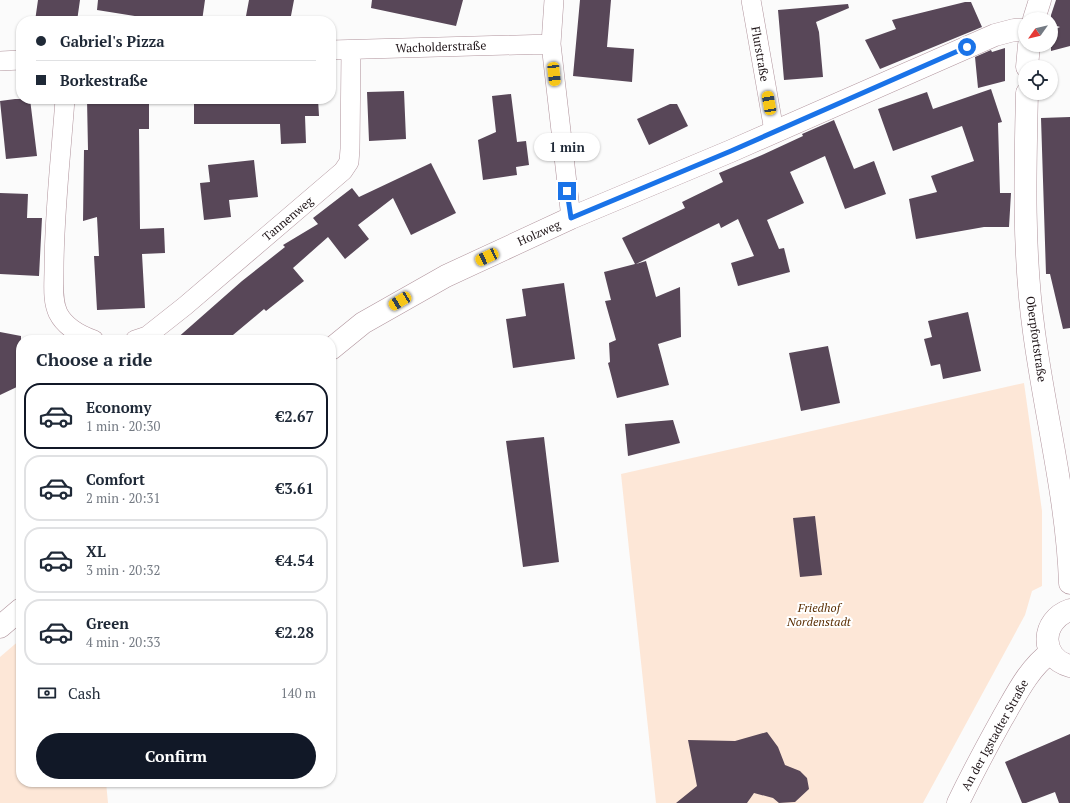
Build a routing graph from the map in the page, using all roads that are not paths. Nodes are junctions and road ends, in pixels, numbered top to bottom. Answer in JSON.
{"nodes":[{"id":1,"x":554,"y":0,"type":"edge"},
{"id":2,"x":751,"y":0,"type":"edge"},
{"id":3,"x":1040,"y":0,"type":"edge"},
{"id":4,"x":1036,"y":12,"type":"edge"},
{"id":5,"x":1018,"y":30,"type":"edge"},
{"id":6,"x":551,"y":44,"type":"junction"},
{"id":7,"x":336,"y":50,"type":"edge"},
{"id":8,"x":351,"y":50,"type":"junction"},
{"id":9,"x":0,"y":60,"type":"edge"},
{"id":10,"x":16,"y":60,"type":"edge"},
{"id":11,"x":1027,"y":100,"type":"edge"},
{"id":12,"x":65,"y":104,"type":"edge"},
{"id":13,"x":774,"y":131,"type":"junction"},
{"id":14,"x":571,"y":218,"type":"junction"},
{"id":15,"x":81,"y":335,"type":"edge"},
{"id":16,"x":148,"y":335,"type":"edge"},
{"id":17,"x":336,"y":345,"type":"edge"},
{"id":18,"x":1070,"y":583,"type":"edge"},
{"id":19,"x":1070,"y":610,"type":"edge"},
{"id":20,"x":16,"y":613,"type":"edge"},
{"id":21,"x":0,"y":627,"type":"edge"},
{"id":22,"x":1051,"y":652,"type":"junction"},
{"id":23,"x":1070,"y":666,"type":"edge"},
{"id":24,"x":958,"y":803,"type":"edge"}],
"edges":[{"from":1,"to":6,"type":"street"},
{"from":2,"to":13,"type":"street","name":"Flurstraße"},
{"from":3,"to":4,"type":"main road"},
{"from":5,"to":13,"type":"main road","name":"Holzweg"},
{"from":6,"to":8,"type":"street","name":"Wacholderstraße"},
{"from":6,"to":14,"type":"street"},
{"from":7,"to":8,"type":"street","name":"Wacholderstraße"},
{"from":8,"to":16,"type":"street","name":"Tannenweg"},
{"from":9,"to":10,"type":"street"},
{"from":11,"to":18,"type":"main road","name":"Oberpfortstraße"},
{"from":12,"to":15,"type":"street"},
{"from":13,"to":14,"type":"main road","name":"Holzweg"},
{"from":14,"to":17,"type":"main road","name":"Holzweg"},
{"from":19,"to":22,"type":"main road"},
{"from":20,"to":21,"type":"main road"},
{"from":22,"to":23,"type":"main road"},
{"from":22,"to":24,"type":"main road","name":"An der Igstadter Straße"}]}
